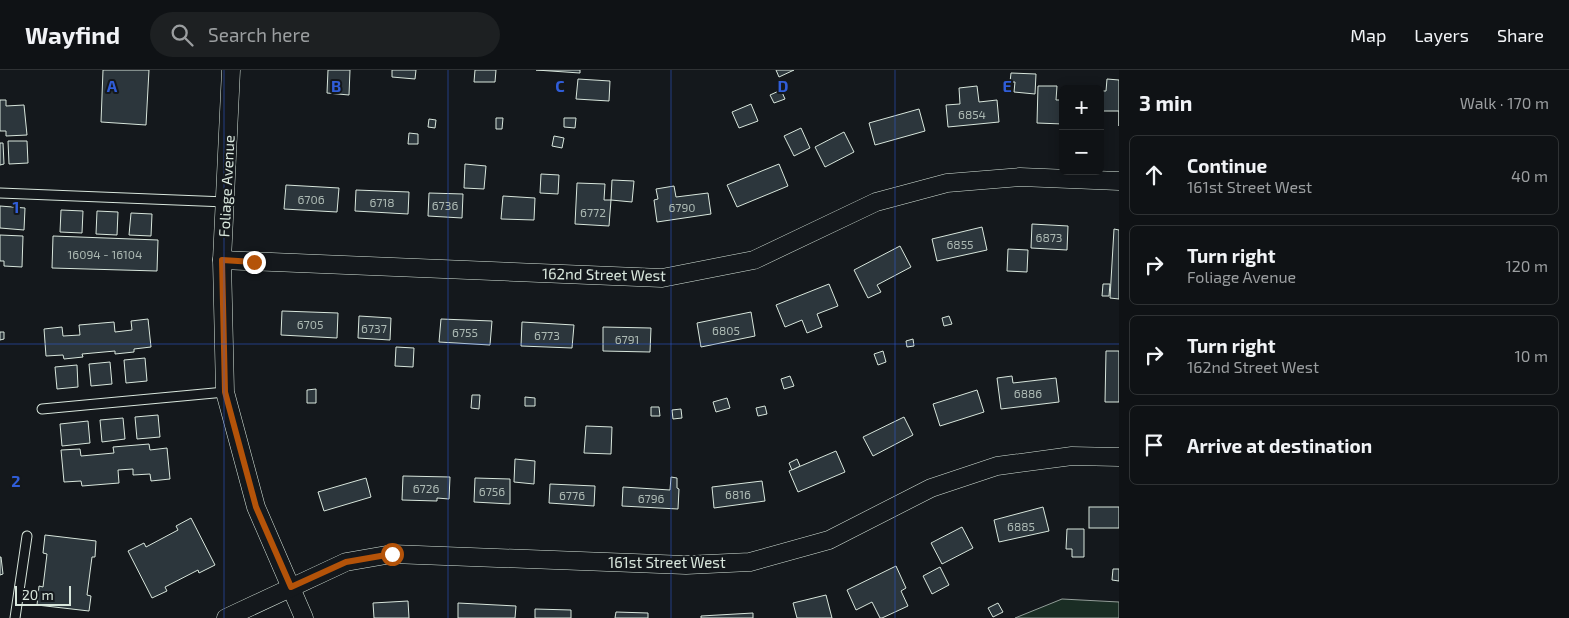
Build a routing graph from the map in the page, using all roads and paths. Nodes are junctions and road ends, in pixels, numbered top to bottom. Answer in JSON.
{"nodes":[{"id":1,"x":231,"y":70,"type":"edge"},
{"id":2,"x":1119,"y":181,"type":"edge"},
{"id":3,"x":0,"y":193,"type":"edge"},
{"id":4,"x":226,"y":202,"type":"junction"},
{"id":5,"x":222,"y":260,"type":"junction"},
{"id":6,"x":225,"y":392,"type":"junction"},
{"id":7,"x":42,"y":409,"type":"dead end"},
{"id":8,"x":1119,"y":457,"type":"edge"},
{"id":9,"x":27,"y":536,"type":"dead end"},
{"id":10,"x":291,"y":587,"type":"junction"},
{"id":11,"x":15,"y":618,"type":"edge"},
{"id":12,"x":226,"y":618,"type":"edge"},
{"id":13,"x":304,"y":618,"type":"edge"}],
"edges":[{"from":1,"to":4,"type":"street","name":"Foliage Avenue"},
{"from":2,"to":5,"type":"street","name":"162nd Street West"},
{"from":3,"to":4,"type":"lane"},
{"from":4,"to":5,"type":"street","name":"Foliage Avenue"},
{"from":5,"to":6,"type":"street","name":"Foliage Avenue"},
{"from":6,"to":7,"type":"lane"},
{"from":6,"to":10,"type":"street","name":"Foliage Avenue"},
{"from":8,"to":10,"type":"street","name":"161st Street West"},
{"from":9,"to":11,"type":"lane"},
{"from":10,"to":12,"type":"street","name":"161st Street West"},
{"from":10,"to":13,"type":"street","name":"Foliage Avenue"}]}
